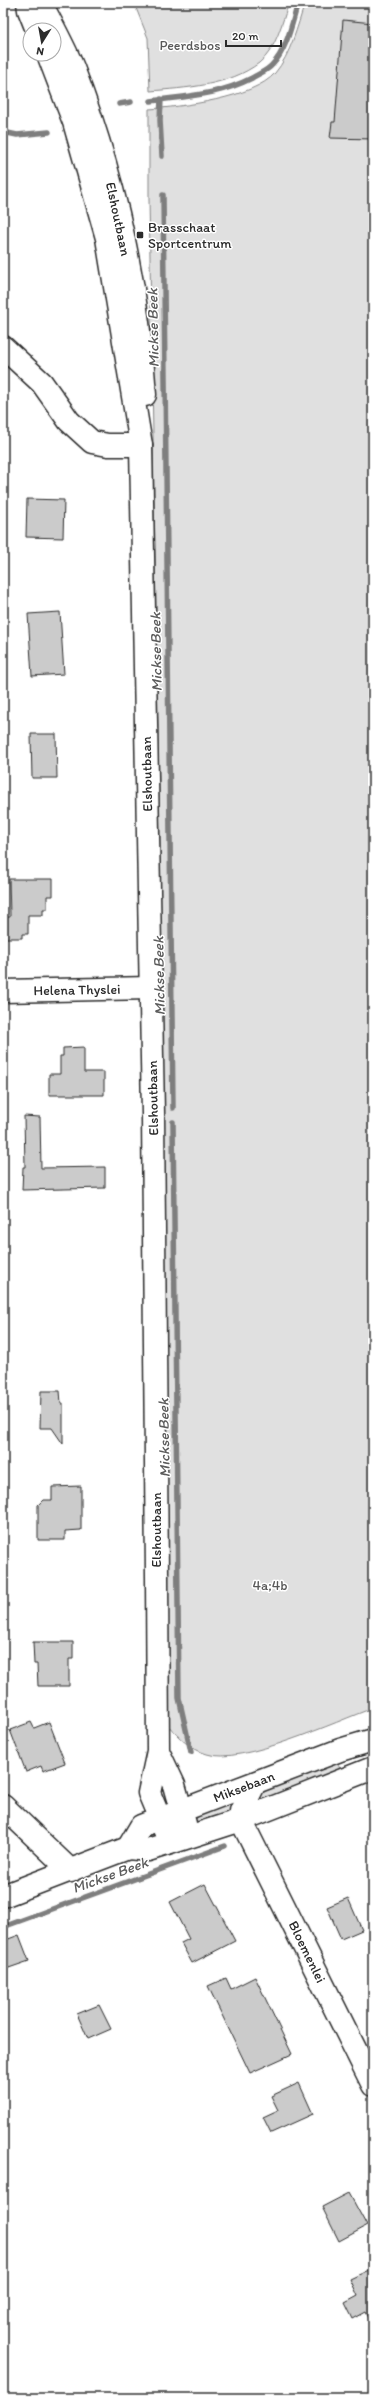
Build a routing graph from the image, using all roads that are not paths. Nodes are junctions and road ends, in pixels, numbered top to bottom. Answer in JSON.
{"nodes":[{"id":1,"x":28,"y":3,"type":"edge"},
{"id":2,"x":41,"y":3,"type":"edge"},
{"id":3,"x":34,"y":22,"type":"edge"},
{"id":4,"x":51,"y":62,"type":"edge"},
{"id":5,"x":3,"y":347,"type":"edge"},
{"id":6,"x":140,"y":445,"type":"junction"},
{"id":7,"x":151,"y":988,"type":"junction"},
{"id":8,"x":3,"y":991,"type":"edge"},
{"id":9,"x":373,"y":1740,"type":"edge"},
{"id":10,"x":158,"y":1751,"type":"junction"},
{"id":11,"x":373,"y":1768,"type":"edge"},
{"id":12,"x":255,"y":1783,"type":"junction"},
{"id":13,"x":3,"y":1806,"type":"edge"},
{"id":14,"x":180,"y":1811,"type":"junction"},
{"id":15,"x":160,"y":1818,"type":"junction"},
{"id":16,"x":241,"y":1820,"type":"junction"},
{"id":17,"x":180,"y":1840,"type":"junction"},
{"id":18,"x":128,"y":1848,"type":"junction"},
{"id":19,"x":71,"y":1871,"type":"junction"},
{"id":20,"x":3,"y":1896,"type":"edge"},
{"id":21,"x":373,"y":2085,"type":"edge"}],
"edges":[{"from":1,"to":3,"type":"main road"},
{"from":2,"to":6,"type":"main road","name":"Elshoutbaan"},
{"from":4,"to":6,"type":"main road","name":"Elshoutbaan"},
{"from":5,"to":6,"type":"main road"},
{"from":6,"to":7,"type":"main road","name":"Elshoutbaan"},
{"from":7,"to":8,"type":"main road","name":"Helena Thyslei"},
{"from":7,"to":10,"type":"main road","name":"Elshoutbaan"},
{"from":9,"to":12,"type":"main road","name":"Miksebaan"},
{"from":10,"to":14,"type":"main road","name":"Elshoutbaan"},
{"from":10,"to":15,"type":"main road","name":"Elshoutbaan"},
{"from":11,"to":16,"type":"main road","name":"Miksebaan"},
{"from":12,"to":14,"type":"main road","name":"Miksebaan"},
{"from":12,"to":16,"type":"main road"},
{"from":13,"to":19,"type":"main road"},
{"from":14,"to":15,"type":"main road","name":"Miksebaan"},
{"from":14,"to":17,"type":"main road","name":"Elshoutbaan"},
{"from":15,"to":17,"type":"main road","name":"Elshoutbaan"},
{"from":15,"to":18,"type":"main road","name":"Miksebaan"},
{"from":16,"to":17,"type":"main road","name":"Miksebaan"},
{"from":16,"to":21,"type":"main road","name":"Bloemenlei"},
{"from":17,"to":18,"type":"main road","name":"Miksebaan"},
{"from":18,"to":19,"type":"main road","name":"Miksebaan"},
{"from":19,"to":20,"type":"main road","name":"Miksebaan"}]}
